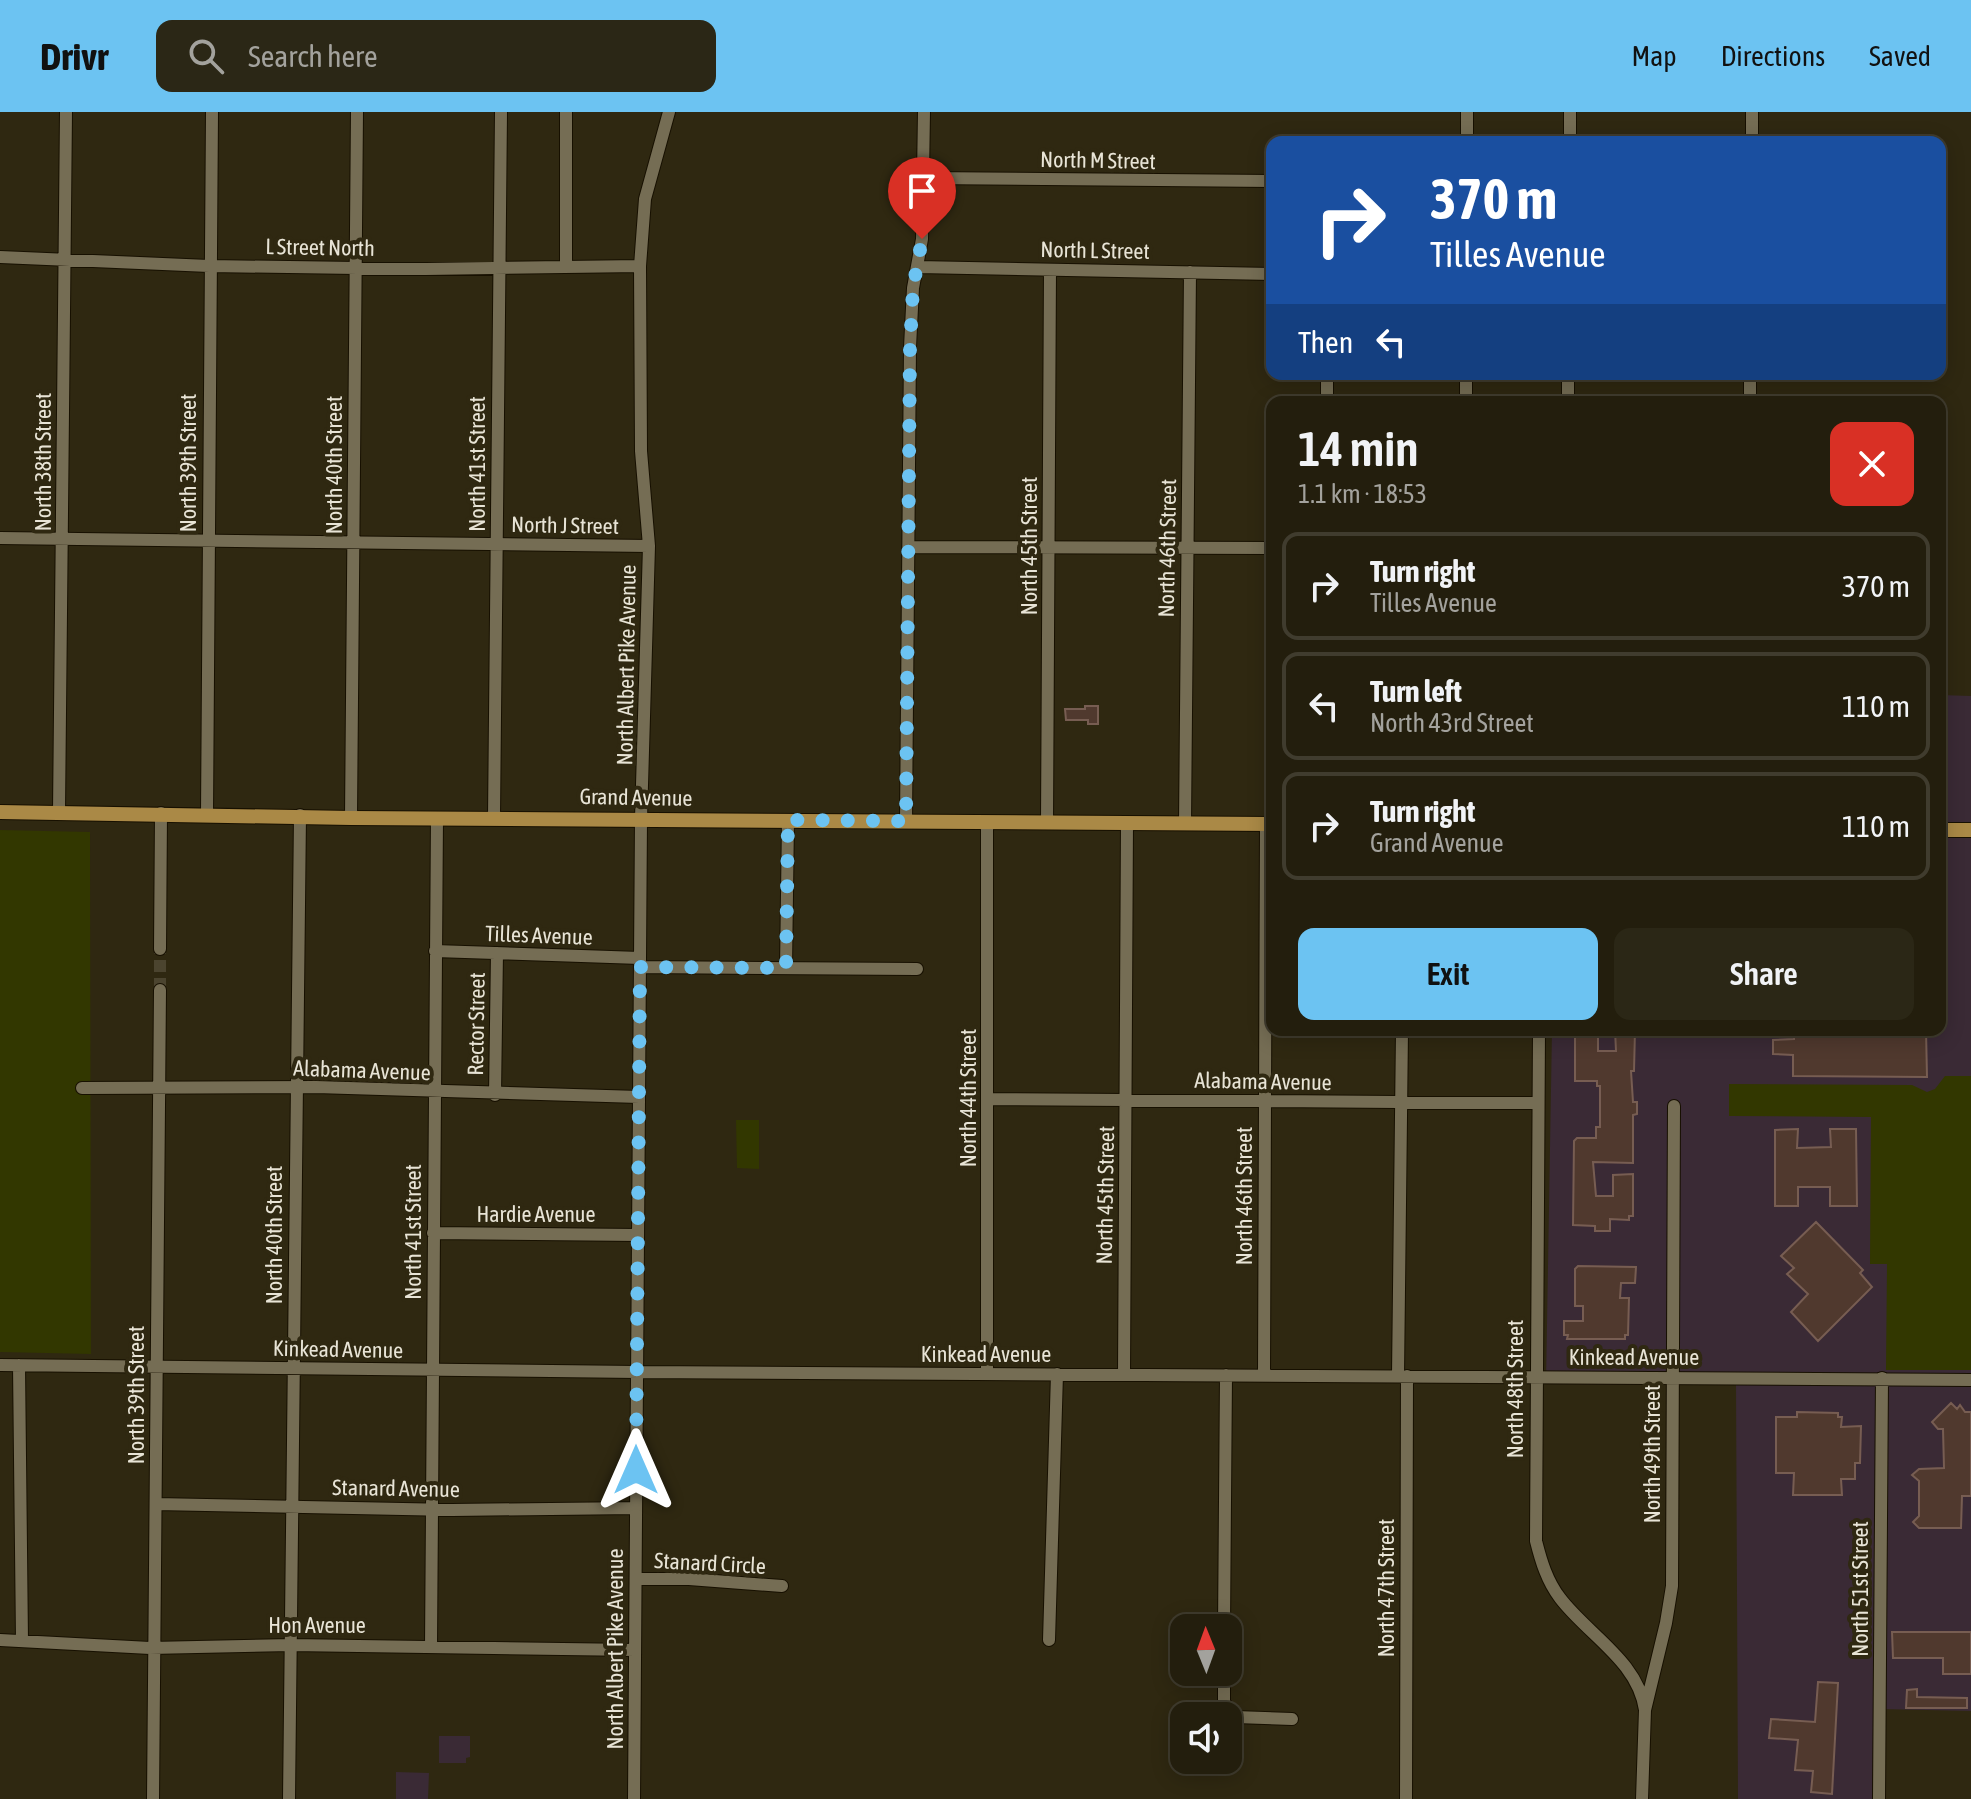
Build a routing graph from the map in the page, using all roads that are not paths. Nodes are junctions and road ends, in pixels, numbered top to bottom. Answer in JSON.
{"nodes":[{"id":1,"x":66,"y":112,"type":"edge"},
{"id":2,"x":212,"y":112,"type":"edge"},
{"id":3,"x":357,"y":112,"type":"edge"},
{"id":4,"x":501,"y":112,"type":"edge"},
{"id":5,"x":566,"y":112,"type":"edge"},
{"id":6,"x":669,"y":112,"type":"edge"},
{"id":7,"x":924,"y":112,"type":"edge"},
{"id":8,"x":1467,"y":112,"type":"edge"},
{"id":9,"x":1570,"y":112,"type":"edge"},
{"id":10,"x":1752,"y":112,"type":"edge"},
{"id":11,"x":1467,"y":136,"type":"edge"},
{"id":12,"x":1570,"y":136,"type":"edge"},
{"id":13,"x":1752,"y":136,"type":"edge"},
{"id":14,"x":923,"y":178,"type":"junction"},
{"id":15,"x":1266,"y":181,"type":"edge"},
{"id":16,"x":0,"y":257,"type":"edge"},
{"id":17,"x":65,"y":258,"type":"junction"},
{"id":18,"x":566,"y":265,"type":"junction"},
{"id":19,"x":209,"y":266,"type":"junction"},
{"id":20,"x":354,"y":266,"type":"junction"},
{"id":21,"x":499,"y":266,"type":"junction"},
{"id":22,"x":640,"y":266,"type":"junction"},
{"id":23,"x":918,"y":267,"type":"junction"},
{"id":24,"x":1050,"y":270,"type":"junction"},
{"id":25,"x":1190,"y":272,"type":"junction"},
{"id":26,"x":1266,"y":274,"type":"edge"},
{"id":27,"x":0,"y":538,"type":"edge"},
{"id":28,"x":62,"y":539,"type":"junction"},
{"id":29,"x":208,"y":540,"type":"junction"},
{"id":30,"x":354,"y":542,"type":"junction"},
{"id":31,"x":497,"y":544,"type":"junction"},
{"id":32,"x":649,"y":546,"type":"junction"},
{"id":33,"x":909,"y":547,"type":"junction"},
{"id":34,"x":1049,"y":548,"type":"junction"},
{"id":35,"x":1186,"y":548,"type":"junction"},
{"id":36,"x":1266,"y":548,"type":"edge"},
{"id":37,"x":0,"y":812,"type":"edge"},
{"id":38,"x":59,"y":812,"type":"junction"},
{"id":39,"x":161,"y":813,"type":"junction"},
{"id":40,"x":207,"y":814,"type":"junction"},
{"id":41,"x":300,"y":815,"type":"junction"},
{"id":42,"x":494,"y":817,"type":"junction"},
{"id":43,"x":351,"y":818,"type":"junction"},
{"id":44,"x":437,"y":818,"type":"junction"},
{"id":45,"x":641,"y":819,"type":"junction"},
{"id":46,"x":788,"y":820,"type":"junction"},
{"id":47,"x":906,"y":821,"type":"junction"},
{"id":48,"x":987,"y":822,"type":"junction"},
{"id":49,"x":1047,"y":822,"type":"junction"},
{"id":50,"x":1127,"y":823,"type":"junction"},
{"id":51,"x":1185,"y":824,"type":"junction"},
{"id":52,"x":1266,"y":824,"type":"edge"},
{"id":53,"x":1946,"y":830,"type":"edge"},
{"id":54,"x":1971,"y":830,"type":"edge"},
{"id":55,"x":160,"y":949,"type":"tunnel mouth"},
{"id":56,"x":435,"y":951,"type":"junction"},
{"id":57,"x":497,"y":953,"type":"junction"},
{"id":58,"x":640,"y":963,"type":"junction"},
{"id":59,"x":786,"y":968,"type":"junction"},
{"id":60,"x":917,"y":969,"type":"dead end"},
{"id":61,"x":160,"y":990,"type":"tunnel mouth"},
{"id":62,"x":1266,"y":990,"type":"edge"},
{"id":63,"x":1402,"y":1036,"type":"edge"},
{"id":64,"x":1539,"y":1036,"type":"edge"},
{"id":65,"x":159,"y":1085,"type":"junction"},
{"id":66,"x":82,"y":1088,"type":"dead end"},
{"id":67,"x":295,"y":1088,"type":"junction"},
{"id":68,"x":434,"y":1092,"type":"junction"},
{"id":69,"x":495,"y":1095,"type":"junction"},
{"id":70,"x":639,"y":1097,"type":"junction"},
{"id":71,"x":988,"y":1099,"type":"junction"},
{"id":72,"x":1126,"y":1100,"type":"junction"},
{"id":73,"x":1264,"y":1100,"type":"junction"},
{"id":74,"x":1401,"y":1102,"type":"junction"},
{"id":75,"x":1538,"y":1103,"type":"junction"},
{"id":76,"x":1674,"y":1106,"type":"dead end"},
{"id":77,"x":433,"y":1233,"type":"junction"},
{"id":78,"x":638,"y":1235,"type":"junction"},
{"id":79,"x":0,"y":1365,"type":"edge"},
{"id":80,"x":19,"y":1365,"type":"junction"},
{"id":81,"x":156,"y":1367,"type":"junction"},
{"id":82,"x":293,"y":1368,"type":"junction"},
{"id":83,"x":432,"y":1370,"type":"junction"},
{"id":84,"x":637,"y":1372,"type":"junction"},
{"id":85,"x":987,"y":1374,"type":"junction"},
{"id":86,"x":1057,"y":1374,"type":"junction"},
{"id":87,"x":1124,"y":1375,"type":"junction"},
{"id":88,"x":1226,"y":1375,"type":"junction"},
{"id":89,"x":1264,"y":1375,"type":"junction"},
{"id":90,"x":1402,"y":1376,"type":"junction"},
{"id":91,"x":1536,"y":1377,"type":"junction"},
{"id":92,"x":1672,"y":1377,"type":"junction"},
{"id":93,"x":1882,"y":1378,"type":"junction"},
{"id":94,"x":1971,"y":1380,"type":"edge"},
{"id":95,"x":156,"y":1504,"type":"junction"},
{"id":96,"x":291,"y":1506,"type":"junction"},
{"id":97,"x":636,"y":1508,"type":"junction"},
{"id":98,"x":432,"y":1509,"type":"junction"},
{"id":99,"x":636,"y":1579,"type":"junction"},
{"id":100,"x":782,"y":1586,"type":"dead end"},
{"id":101,"x":1224,"y":1614,"type":"edge"},
{"id":102,"x":0,"y":1640,"type":"edge"},
{"id":103,"x":1049,"y":1640,"type":"dead end"},
{"id":104,"x":22,"y":1641,"type":"junction"},
{"id":105,"x":291,"y":1645,"type":"junction"},
{"id":106,"x":154,"y":1647,"type":"junction"},
{"id":107,"x":431,"y":1647,"type":"junction"},
{"id":108,"x":635,"y":1650,"type":"junction"},
{"id":109,"x":1224,"y":1686,"type":"edge"},
{"id":110,"x":1645,"y":1710,"type":"junction"},
{"id":111,"x":1292,"y":1719,"type":"dead end"},
{"id":112,"x":153,"y":1799,"type":"edge"},
{"id":113,"x":289,"y":1799,"type":"edge"},
{"id":114,"x":634,"y":1799,"type":"edge"},
{"id":115,"x":1406,"y":1799,"type":"edge"},
{"id":116,"x":1642,"y":1799,"type":"edge"},
{"id":117,"x":1879,"y":1799,"type":"edge"}],
"edges":[{"from":1,"to":17,"type":"street","name":"North 38th Street"},
{"from":2,"to":19,"type":"street","name":"North 39th Street"},
{"from":3,"to":20,"type":"street","name":"North 40th Street"},
{"from":4,"to":21,"type":"street","name":"North 41st Street"},
{"from":5,"to":18,"type":"street"},
{"from":6,"to":22,"type":"street","name":"North Albert Pike Avenue"},
{"from":7,"to":14,"type":"street"},
{"from":8,"to":11,"type":"street"},
{"from":9,"to":12,"type":"street"},
{"from":10,"to":13,"type":"street"},
{"from":14,"to":15,"type":"street","name":"North M Street"},
{"from":14,"to":23,"type":"street"},
{"from":16,"to":17,"type":"street","name":"L Street North"},
{"from":17,"to":19,"type":"street","name":"L Street North"},
{"from":17,"to":28,"type":"street","name":"North 38th Street"},
{"from":18,"to":21,"type":"street","name":"L Street North"},
{"from":18,"to":22,"type":"street","name":"L Street North"},
{"from":19,"to":20,"type":"street","name":"L Street North"},
{"from":19,"to":29,"type":"street","name":"North 39th Street"},
{"from":20,"to":21,"type":"street","name":"L Street North"},
{"from":20,"to":30,"type":"street","name":"North 40th Street"},
{"from":21,"to":31,"type":"street","name":"North 41st Street"},
{"from":22,"to":32,"type":"street","name":"North Albert Pike Avenue"},
{"from":23,"to":24,"type":"street","name":"North L Street"},
{"from":23,"to":33,"type":"street"},
{"from":24,"to":25,"type":"street","name":"North L Street"},
{"from":24,"to":34,"type":"street","name":"North 45th Street"},
{"from":25,"to":26,"type":"street","name":"North L Street"},
{"from":25,"to":35,"type":"street","name":"North 46th Street"},
{"from":27,"to":28,"type":"street","name":"North J Street"},
{"from":28,"to":29,"type":"street","name":"North J Street"},
{"from":28,"to":38,"type":"street","name":"North 38th Street"},
{"from":29,"to":30,"type":"street","name":"North J Street"},
{"from":29,"to":40,"type":"street","name":"North 39th Street"},
{"from":30,"to":31,"type":"street","name":"North J Street"},
{"from":30,"to":43,"type":"street","name":"North 40th Street"},
{"from":31,"to":32,"type":"street","name":"North J Street"},
{"from":31,"to":42,"type":"street","name":"North 41st Street"},
{"from":32,"to":45,"type":"street","name":"North Albert Pike Avenue"},
{"from":33,"to":34,"type":"street"},
{"from":33,"to":47,"type":"street"},
{"from":34,"to":35,"type":"street"},
{"from":34,"to":49,"type":"street","name":"North 45th Street"},
{"from":35,"to":36,"type":"street"},
{"from":35,"to":51,"type":"street","name":"North 46th Street"},
{"from":37,"to":38,"type":"main road","name":"Grand Avenue"},
{"from":38,"to":39,"type":"main road","name":"Grand Avenue"},
{"from":39,"to":40,"type":"main road","name":"Grand Avenue"},
{"from":39,"to":55,"type":"street"},
{"from":40,"to":41,"type":"main road","name":"Grand Avenue"},
{"from":41,"to":43,"type":"main road","name":"Grand Avenue"},
{"from":41,"to":67,"type":"street","name":"North 40th Street"},
{"from":42,"to":44,"type":"main road","name":"Grand Avenue"},
{"from":42,"to":45,"type":"main road","name":"Grand Avenue"},
{"from":43,"to":44,"type":"main road","name":"Grand Avenue"},
{"from":44,"to":56,"type":"street","name":"North 41st Street"},
{"from":45,"to":46,"type":"main road","name":"Grand Avenue"},
{"from":45,"to":58,"type":"street","name":"North Albert Pike Avenue"},
{"from":46,"to":47,"type":"main road","name":"Grand Avenue"},
{"from":46,"to":59,"type":"street"},
{"from":47,"to":48,"type":"main road","name":"Grand Avenue"},
{"from":48,"to":49,"type":"main road","name":"Grand Avenue"},
{"from":48,"to":71,"type":"street","name":"North 44th Street"},
{"from":49,"to":50,"type":"main road","name":"Grand Avenue"},
{"from":50,"to":51,"type":"main road","name":"Grand Avenue"},
{"from":50,"to":72,"type":"street","name":"North 45th Street"},
{"from":51,"to":52,"type":"main road","name":"Grand Avenue"},
{"from":53,"to":54,"type":"main road"},
{"from":56,"to":57,"type":"street","name":"Tilles Avenue"},
{"from":56,"to":68,"type":"street","name":"North 41st Street"},
{"from":57,"to":58,"type":"street","name":"Tilles Avenue"},
{"from":57,"to":69,"type":"street","name":"Rector Street"},
{"from":58,"to":59,"type":"street","name":"Tilles Avenue"},
{"from":58,"to":70,"type":"street","name":"North Albert Pike Avenue"},
{"from":59,"to":60,"type":"street","name":"Tilles Avenue"},
{"from":61,"to":65,"type":"street","name":"North 39th Street"},
{"from":62,"to":73,"type":"street","name":"North 46th Street"},
{"from":63,"to":74,"type":"street","name":"North 47th Street"},
{"from":64,"to":75,"type":"street","name":"North 48th Street"},
{"from":65,"to":66,"type":"street","name":"Alabama Avenue"},
{"from":65,"to":67,"type":"street","name":"Alabama Avenue"},
{"from":65,"to":81,"type":"street","name":"North 39th Street"},
{"from":67,"to":68,"type":"street","name":"Alabama Avenue"},
{"from":67,"to":82,"type":"street","name":"North 40th Street"},
{"from":68,"to":69,"type":"street","name":"Alabama Avenue"},
{"from":68,"to":77,"type":"street","name":"North 41st Street"},
{"from":69,"to":70,"type":"street","name":"Alabama Avenue"},
{"from":70,"to":78,"type":"street","name":"North Albert Pike Avenue"},
{"from":71,"to":72,"type":"street","name":"Alabama Avenue"},
{"from":71,"to":85,"type":"street","name":"North 44th Street"},
{"from":72,"to":73,"type":"street","name":"Alabama Avenue"},
{"from":72,"to":87,"type":"street","name":"North 45th Street"},
{"from":73,"to":74,"type":"street","name":"Alabama Avenue"},
{"from":73,"to":89,"type":"street","name":"North 46th Street"},
{"from":74,"to":75,"type":"street","name":"Alabama Avenue"},
{"from":74,"to":90,"type":"street","name":"North 47th Street"},
{"from":75,"to":91,"type":"street","name":"North 48th Street"},
{"from":76,"to":92,"type":"street","name":"North 49th Street"},
{"from":77,"to":78,"type":"street","name":"Hardie Avenue"},
{"from":77,"to":83,"type":"street","name":"North 41st Street"},
{"from":78,"to":84,"type":"street","name":"North Albert Pike Avenue"},
{"from":79,"to":80,"type":"street","name":"Kinkead Avenue"},
{"from":80,"to":81,"type":"street","name":"Kinkead Avenue"},
{"from":80,"to":104,"type":"street"},
{"from":81,"to":82,"type":"street","name":"Kinkead Avenue"},
{"from":81,"to":95,"type":"street","name":"North 39th Street"},
{"from":82,"to":83,"type":"street","name":"Kinkead Avenue"},
{"from":82,"to":96,"type":"street","name":"North 40th Street"},
{"from":83,"to":84,"type":"street","name":"Kinkead Avenue"},
{"from":83,"to":98,"type":"street","name":"North 41st Street"},
{"from":84,"to":85,"type":"street","name":"Kinkead Avenue"},
{"from":84,"to":97,"type":"street","name":"North Albert Pike Avenue"},
{"from":85,"to":86,"type":"street","name":"Kinkead Avenue"},
{"from":86,"to":87,"type":"street","name":"Kinkead Avenue"},
{"from":86,"to":103,"type":"street"},
{"from":87,"to":88,"type":"street","name":"Kinkead Avenue"},
{"from":88,"to":89,"type":"street","name":"Kinkead Avenue"},
{"from":88,"to":101,"type":"street"},
{"from":89,"to":90,"type":"street","name":"Kinkead Avenue"},
{"from":90,"to":91,"type":"street","name":"Kinkead Avenue"},
{"from":90,"to":115,"type":"street","name":"North 47th Street"},
{"from":91,"to":92,"type":"street","name":"Kinkead Avenue"},
{"from":91,"to":110,"type":"street","name":"North 48th Street"},
{"from":92,"to":93,"type":"street","name":"Kinkead Avenue"},
{"from":92,"to":110,"type":"street","name":"North 49th Street"},
{"from":93,"to":94,"type":"street","name":"Kinkead Avenue"},
{"from":93,"to":117,"type":"street","name":"North 51st Street"},
{"from":95,"to":96,"type":"street","name":"Stanard Avenue"},
{"from":95,"to":106,"type":"street","name":"North 39th Street"},
{"from":96,"to":98,"type":"street","name":"Stanard Avenue"},
{"from":96,"to":105,"type":"street","name":"North 40th Street"},
{"from":97,"to":98,"type":"street","name":"Stanard Avenue"},
{"from":97,"to":99,"type":"street","name":"North Albert Pike Avenue"},
{"from":98,"to":107,"type":"street","name":"North 41st Street"},
{"from":99,"to":100,"type":"street","name":"Stanard Circle"},
{"from":99,"to":108,"type":"street","name":"North Albert Pike Avenue"},
{"from":102,"to":104,"type":"street","name":"Hon Avenue"},
{"from":104,"to":106,"type":"street","name":"Hon Avenue"},
{"from":105,"to":106,"type":"street","name":"Hon Avenue"},
{"from":105,"to":107,"type":"street","name":"Hon Avenue"},
{"from":105,"to":113,"type":"street","name":"North 40th Street"},
{"from":106,"to":112,"type":"street","name":"North 39th Street"},
{"from":107,"to":108,"type":"street","name":"Hon Avenue"},
{"from":108,"to":114,"type":"street","name":"North Albert Pike Avenue"},
{"from":109,"to":111,"type":"street"},
{"from":110,"to":116,"type":"street","name":"North 49th Street"}]}
